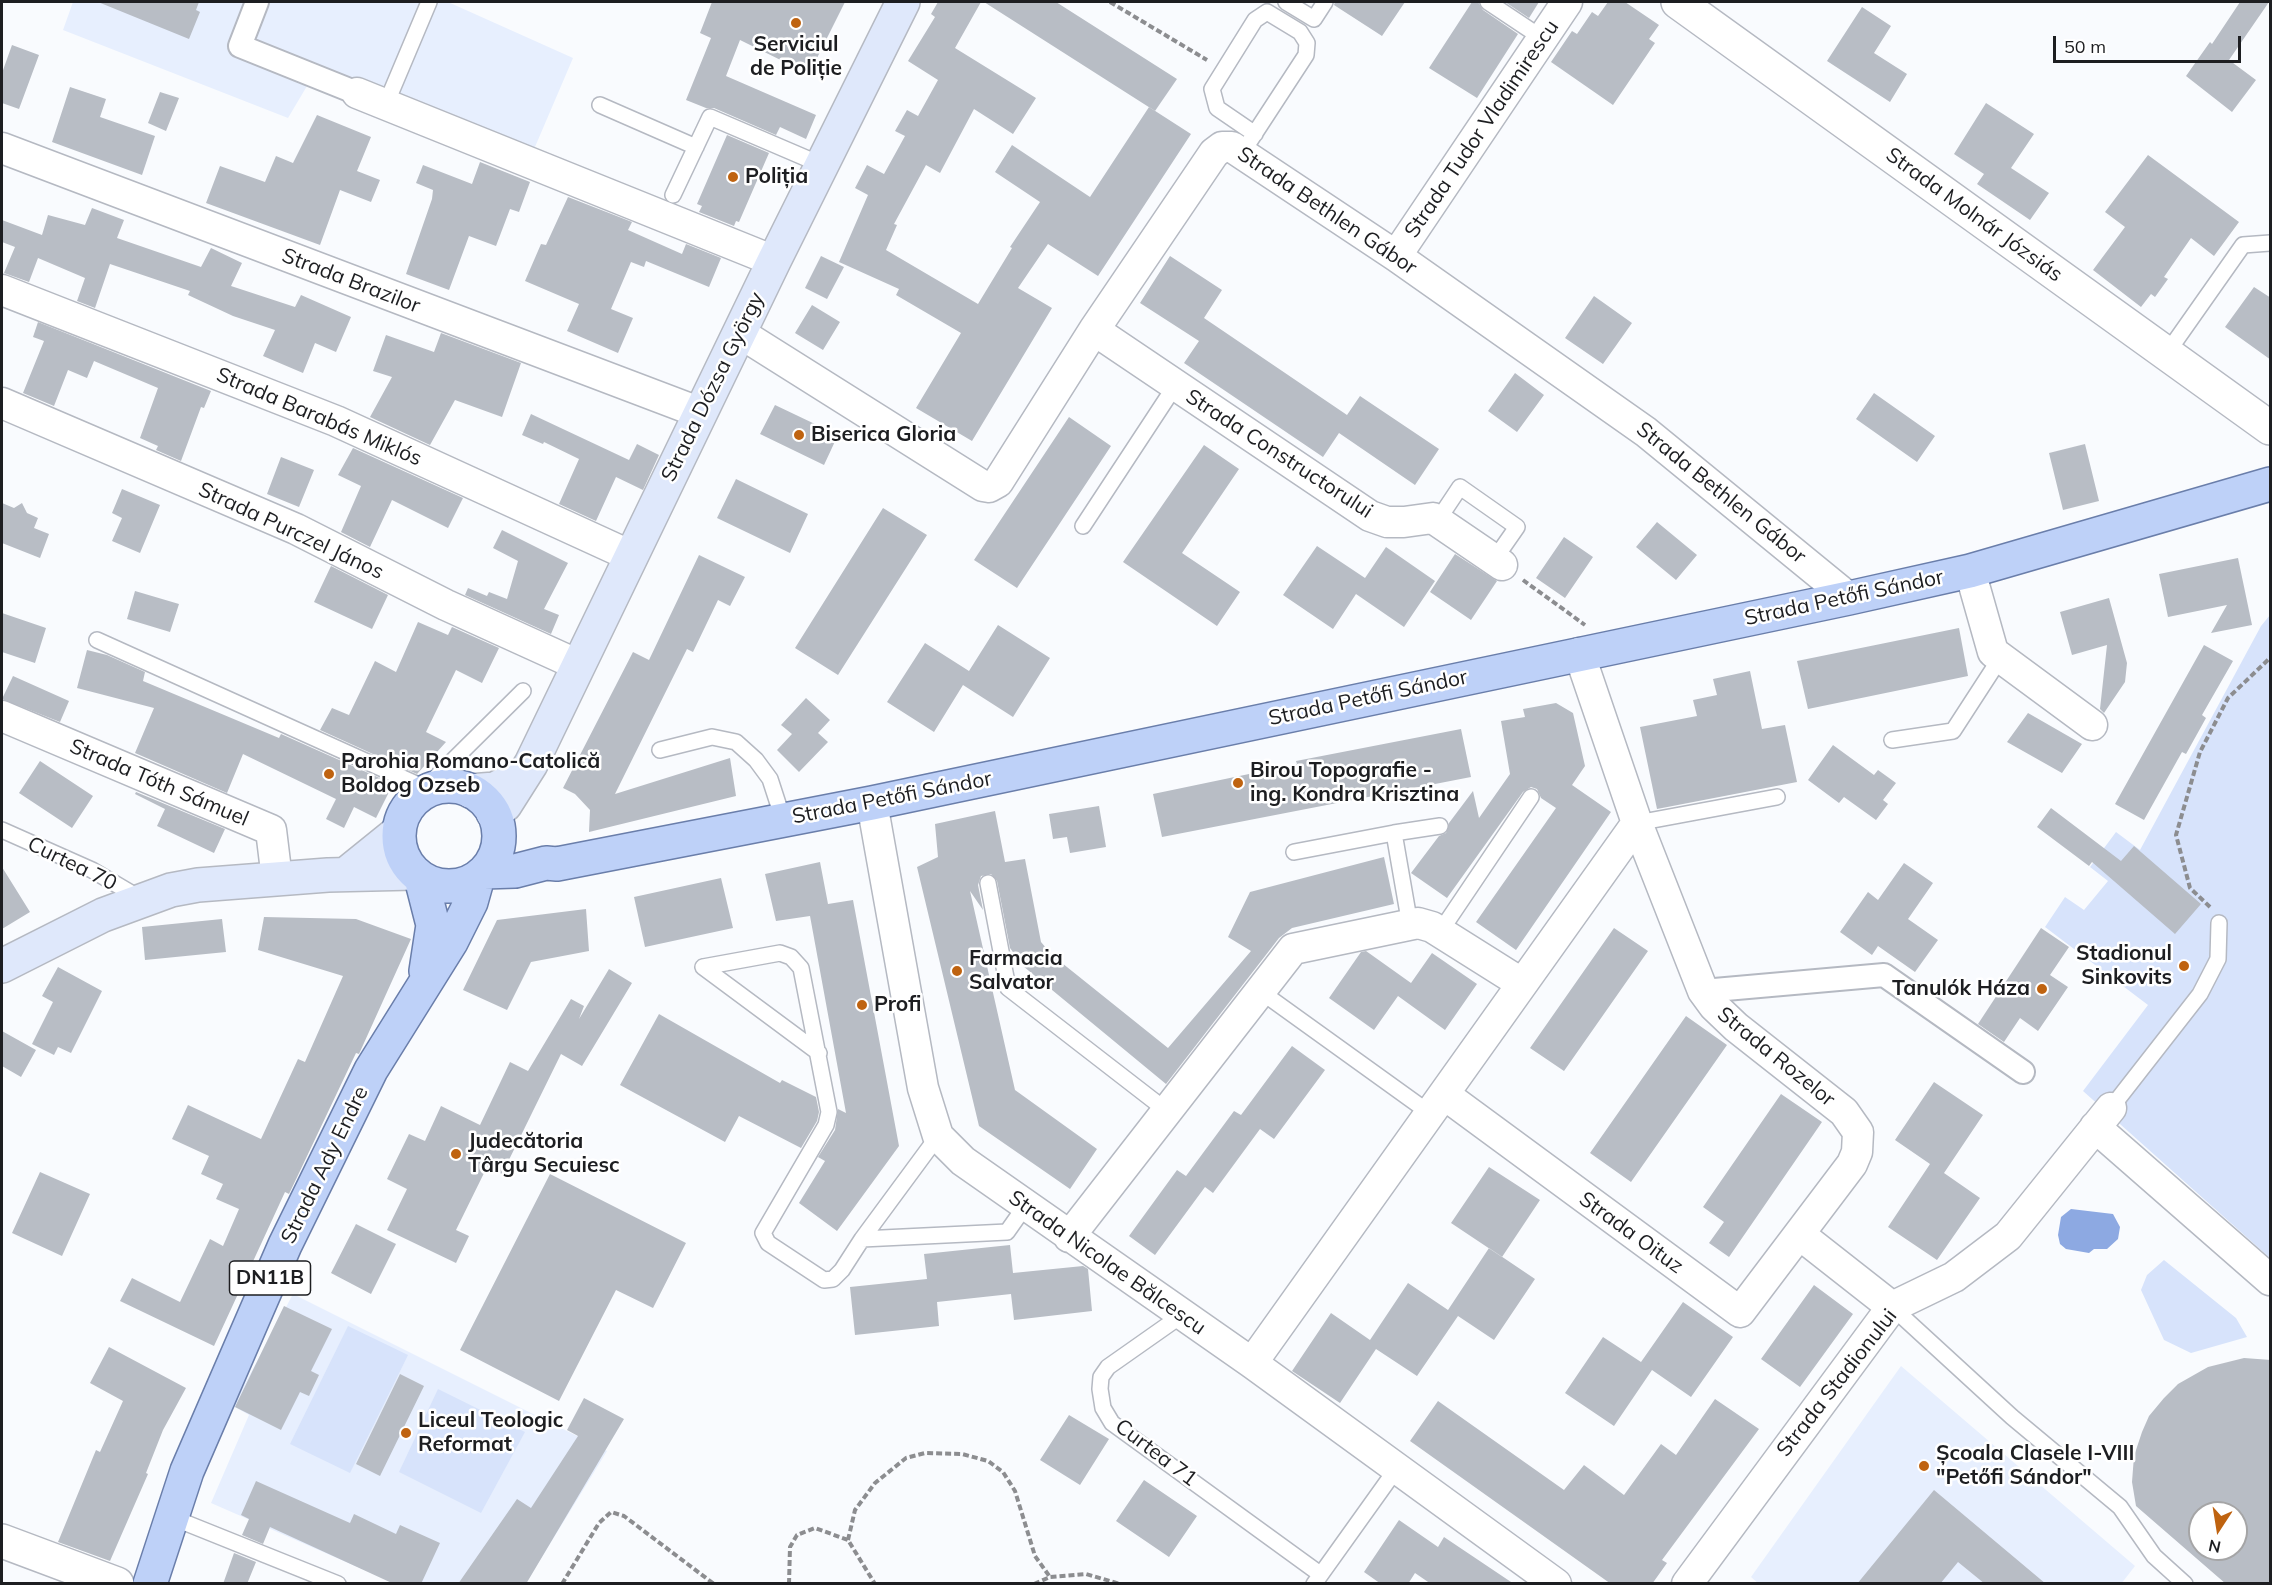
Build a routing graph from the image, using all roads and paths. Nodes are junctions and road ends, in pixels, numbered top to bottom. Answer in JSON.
{"nodes":[{"id":1,"x":257,"y":2,"type":"edge"},
{"id":2,"x":429,"y":2,"type":"edge"},
{"id":3,"x":903,"y":2,"type":"edge"},
{"id":4,"x":1110,"y":2,"type":"edge"},
{"id":5,"x":1286,"y":2,"type":"edge"},
{"id":6,"x":1325,"y":2,"type":"edge"},
{"id":7,"x":1488,"y":2,"type":"edge"},
{"id":8,"x":1568,"y":2,"type":"edge"},
{"id":9,"x":1678,"y":2,"type":"edge"},
{"id":10,"x":1542,"y":38,"type":"junction"},
{"id":11,"x":1223,"y":69,"type":"junction"},
{"id":12,"x":357,"y":93,"type":"joint"},
{"id":13,"x":386,"y":104,"type":"junction"},
{"id":14,"x":600,"y":105,"type":"dead end"},
{"id":15,"x":1249,"y":143,"type":"junction"},
{"id":16,"x":696,"y":147,"type":"junction"},
{"id":17,"x":2,"y":148,"type":"edge"},
{"id":18,"x":822,"y":165,"type":"junction"},
{"id":19,"x":673,"y":195,"type":"dead end"},
{"id":20,"x":2271,"y":243,"type":"edge"},
{"id":21,"x":1396,"y":256,"type":"junction"},
{"id":22,"x":774,"y":261,"type":"junction"},
{"id":23,"x":2,"y":290,"type":"edge"},
{"id":24,"x":1094,"y":330,"type":"junction"},
{"id":25,"x":740,"y":333,"type":"junction"},
{"id":26,"x":2166,"y":353,"type":"junction"},
{"id":27,"x":1175,"y":386,"type":"junction"},
{"id":28,"x":2,"y":403,"type":"edge"},
{"id":29,"x":701,"y":413,"type":"junction"},
{"id":30,"x":2271,"y":428,"type":"edge"},
{"id":31,"x":2271,"y":484,"type":"edge"},
{"id":32,"x":1433,"y":518,"type":"junction"},
{"id":33,"x":1083,"y":526,"type":"dead end"},
{"id":34,"x":631,"y":555,"type":"junction"},
{"id":35,"x":1498,"y":563,"type":"junction"},
{"id":36,"x":1970,"y":571,"type":"junction"},
{"id":37,"x":1849,"y":598,"type":"junction"},
{"id":38,"x":97,"y":640,"type":"dead end"},
{"id":39,"x":1615,"y":646,"type":"junction"},
{"id":40,"x":1580,"y":653,"type":"junction"},
{"id":41,"x":2001,"y":657,"type":"junction"},
{"id":42,"x":2271,"y":658,"type":"edge"},
{"id":43,"x":578,"y":665,"type":"junction"},
{"id":44,"x":523,"y":691,"type":"dead end"},
{"id":45,"x":2,"y":716,"type":"edge"},
{"id":46,"x":2092,"y":725,"type":"dead end"},
{"id":47,"x":1892,"y":740,"type":"dead end"},
{"id":48,"x":660,"y":750,"type":"dead end"},
{"id":49,"x":525,"y":773,"type":"junction"},
{"id":50,"x":470,"y":791,"type":"junction"},
{"id":51,"x":1531,"y":797,"type":"dead end"},
{"id":52,"x":1777,"y":797,"type":"dead end"},
{"id":53,"x":872,"y":803,"type":"junction"},
{"id":54,"x":411,"y":807,"type":"junction"},
{"id":55,"x":783,"y":819,"type":"junction"},
{"id":56,"x":496,"y":820,"type":"junction"},
{"id":57,"x":1637,"y":823,"type":"junction"},
{"id":58,"x":1440,"y":826,"type":"dead end"},
{"id":59,"x":2,"y":830,"type":"edge"},
{"id":60,"x":1394,"y":834,"type":"junction"},
{"id":61,"x":1294,"y":852,"type":"dead end"},
{"id":62,"x":546,"y":863,"type":"junction"},
{"id":63,"x":346,"y":874,"type":"junction"},
{"id":64,"x":481,"y":875,"type":"junction"},
{"id":65,"x":417,"y":876,"type":"junction"},
{"id":66,"x":277,"y":879,"type":"junction"},
{"id":67,"x":988,"y":883,"type":"dead end"},
{"id":68,"x":142,"y":899,"type":"junction"},
{"id":69,"x":2218,"y":923,"type":"joint"},
{"id":70,"x":1410,"y":925,"type":"junction"},
{"id":71,"x":1440,"y":932,"type":"junction"},
{"id":72,"x":2,"y":966,"type":"edge"},
{"id":73,"x":1521,"y":983,"type":"junction"},
{"id":74,"x":422,"y":988,"type":"junction"},
{"id":75,"x":1260,"y":991,"type":"junction"},
{"id":76,"x":1703,"y":992,"type":"junction"},
{"id":77,"x":819,"y":1053,"type":"junction"},
{"id":78,"x":2023,"y":1072,"type":"dead end"},
{"id":79,"x":1438,"y":1105,"type":"junction"},
{"id":80,"x":1167,"y":1111,"type":"junction"},
{"id":81,"x":2103,"y":1117,"type":"junction"},
{"id":82,"x":938,"y":1136,"type":"junction"},
{"id":83,"x":1026,"y":1205,"type":"junction"},
{"id":84,"x":1799,"y":1234,"type":"junction"},
{"id":85,"x":1069,"y":1237,"type":"junction"},
{"id":86,"x":862,"y":1239,"type":"junction"},
{"id":87,"x":2271,"y":1280,"type":"edge"},
{"id":88,"x":1892,"y":1307,"type":"junction"},
{"id":89,"x":1182,"y":1315,"type":"junction"},
{"id":90,"x":1252,"y":1363,"type":"junction"},
{"id":91,"x":1397,"y":1468,"type":"junction"},
{"id":92,"x":171,"y":1517,"type":"junction"},
{"id":93,"x":848,"y":1540,"type":"junction"},
{"id":94,"x":2,"y":1541,"type":"edge"},
{"id":95,"x":1050,"y":1577,"type":"junction"},
{"id":96,"x":1317,"y":1579,"type":"edge"},
{"id":97,"x":1694,"y":1581,"type":"edge"},
{"id":98,"x":117,"y":1584,"type":"edge"},
{"id":99,"x":150,"y":1584,"type":"edge"},
{"id":100,"x":338,"y":1584,"type":"edge"},
{"id":101,"x":562,"y":1584,"type":"edge"},
{"id":102,"x":714,"y":1584,"type":"edge"},
{"id":103,"x":789,"y":1584,"type":"edge"},
{"id":104,"x":875,"y":1584,"type":"edge"},
{"id":105,"x":1034,"y":1584,"type":"edge"},
{"id":106,"x":1120,"y":1584,"type":"edge"},
{"id":107,"x":1556,"y":1584,"type":"edge"},
{"id":108,"x":2185,"y":1584,"type":"edge"}],
"edges":[{"from":1,"to":12,"type":"street"},
{"from":2,"to":13,"type":"lane"},
{"from":3,"to":18,"type":"main road","name":"Strada Dózsa György"},
{"from":4,"to":11,"type":"path"},
{"from":5,"to":6,"type":"lane"},
{"from":7,"to":10,"type":"lane"},
{"from":8,"to":10,"type":"street","name":"Strada Tudor Vladimirescu"},
{"from":9,"to":26,"type":"street","name":"Strada Molnár Józsiás"},
{"from":10,"to":21,"type":"street","name":"Strada Tudor Vladimirescu"},
{"from":11,"to":15,"type":"lane"},
{"from":11,"to":15,"type":"lane"},
{"from":12,"to":13,"type":"street"},
{"from":13,"to":22,"type":"street"},
{"from":14,"to":16,"type":"lane"},
{"from":15,"to":21,"type":"street","name":"Strada Bethlen Gábor"},
{"from":15,"to":24,"type":"street","name":"Strada Bethlen Gábor"},
{"from":16,"to":18,"type":"lane"},
{"from":16,"to":19,"type":"lane"},
{"from":17,"to":29,"type":"street","name":"Strada Brazilor"},
{"from":18,"to":22,"type":"main road","name":"Strada Dózsa György"},
{"from":20,"to":26,"type":"lane"},
{"from":21,"to":37,"type":"street","name":"Strada Bethlen Gábor"},
{"from":22,"to":25,"type":"main road","name":"Strada Dózsa György"},
{"from":23,"to":34,"type":"street","name":"Strada Barabás Miklós"},
{"from":24,"to":25,"type":"street","name":"Strada Bethlen Gábor"},
{"from":24,"to":27,"type":"street","name":"Strada Constructorului"},
{"from":25,"to":29,"type":"main road","name":"Strada Dózsa György"},
{"from":26,"to":30,"type":"street","name":"Strada Molnár Józsiás"},
{"from":27,"to":32,"type":"street","name":"Strada Constructorului"},
{"from":27,"to":33,"type":"lane"},
{"from":28,"to":43,"type":"street","name":"Strada Purczel János"},
{"from":29,"to":34,"type":"main road","name":"Strada Dózsa György"},
{"from":31,"to":36,"type":"main road","name":"Strada Petőfi Sándor"},
{"from":32,"to":35,"type":"street"},
{"from":32,"to":35,"type":"lane"},
{"from":34,"to":43,"type":"main road","name":"Strada Dózsa György"},
{"from":35,"to":39,"type":"path"},
{"from":36,"to":37,"type":"main road","name":"Strada Petőfi Sándor"},
{"from":36,"to":41,"type":"street"},
{"from":37,"to":39,"type":"main road","name":"Strada Petőfi Sándor"},
{"from":38,"to":54,"type":"lane"},
{"from":39,"to":40,"type":"main road","name":"Strada Petőfi Sándor"},
{"from":40,"to":53,"type":"main road","name":"Strada Petőfi Sándor"},
{"from":40,"to":57,"type":"street","name":"Strada Rozelor"},
{"from":41,"to":46,"type":"street"},
{"from":41,"to":47,"type":"lane"},
{"from":42,"to":69,"type":"path"},
{"from":43,"to":49,"type":"main road","name":"Strada Dózsa György"},
{"from":44,"to":54,"type":"lane"},
{"from":45,"to":66,"type":"street","name":"Strada Tóth Sámuel"},
{"from":48,"to":55,"type":"lane"},
{"from":49,"to":50,"type":"main road"},
{"from":49,"to":56,"type":"main road","name":"Strada Dózsa György"},
{"from":50,"to":54,"type":"main road"},
{"from":50,"to":56,"type":"main road"},
{"from":51,"to":71,"type":"lane"},
{"from":52,"to":57,"type":"lane"},
{"from":53,"to":55,"type":"main road","name":"Strada Petőfi Sándor"},
{"from":53,"to":82,"type":"street","name":"Strada Nicolae Bălcescu"},
{"from":54,"to":63,"type":"main road"},
{"from":54,"to":65,"type":"main road"},
{"from":55,"to":62,"type":"main road","name":"Strada Petőfi Sándor"},
{"from":56,"to":62,"type":"main road"},
{"from":56,"to":64,"type":"main road"},
{"from":57,"to":73,"type":"street"},
{"from":57,"to":76,"type":"street","name":"Strada Rozelor"},
{"from":58,"to":60,"type":"lane"},
{"from":59,"to":68,"type":"lane","name":"Curtea 70"},
{"from":60,"to":61,"type":"lane"},
{"from":60,"to":70,"type":"lane"},
{"from":62,"to":64,"type":"main road","name":"Strada Petőfi Sándor"},
{"from":63,"to":65,"type":"main road"},
{"from":63,"to":66,"type":"main road"},
{"from":64,"to":65,"type":"main road"},
{"from":64,"to":74,"type":"main road","name":"Strada Ady Endre","number":"DN11B"},
{"from":65,"to":74,"type":"main road","name":"Strada Ady Endre","number":"DN11B"},
{"from":66,"to":68,"type":"main road"},
{"from":67,"to":80,"type":"lane"},
{"from":68,"to":72,"type":"main road"},
{"from":69,"to":81,"type":"lane"},
{"from":70,"to":71,"type":"street"},
{"from":70,"to":75,"type":"street"},
{"from":71,"to":73,"type":"street"},
{"from":73,"to":79,"type":"street"},
{"from":74,"to":92,"type":"main road","name":"Strada Ady Endre","number":"DN11B"},
{"from":75,"to":79,"type":"lane"},
{"from":75,"to":80,"type":"street"},
{"from":76,"to":78,"type":"street"},
{"from":76,"to":84,"type":"street","name":"Strada Rozelor"},
{"from":77,"to":77,"type":"lane"},
{"from":77,"to":86,"type":"lane"},
{"from":79,"to":84,"type":"street","name":"Strada Oituz"},
{"from":79,"to":90,"type":"street"},
{"from":80,"to":85,"type":"street"},
{"from":81,"to":87,"type":"street"},
{"from":81,"to":88,"type":"street","name":"Strada Stadionului"},
{"from":82,"to":83,"type":"street","name":"Strada Nicolae Bălcescu"},
{"from":82,"to":86,"type":"lane"},
{"from":83,"to":85,"type":"street","name":"Strada Nicolae Bălcescu"},
{"from":83,"to":86,"type":"lane"},
{"from":84,"to":88,"type":"street"},
{"from":85,"to":89,"type":"street","name":"Strada Nicolae Bălcescu"},
{"from":88,"to":97,"type":"street","name":"Strada Stadionului"},
{"from":88,"to":108,"type":"lane"},
{"from":89,"to":90,"type":"street","name":"Strada Nicolae Bălcescu"},
{"from":89,"to":96,"type":"lane","name":"Curtea 71"},
{"from":90,"to":91,"type":"street","name":"Strada Nicolae Bălcescu"},
{"from":91,"to":96,"type":"lane"},
{"from":91,"to":107,"type":"street","name":"Strada Nicolae Bălcescu"},
{"from":92,"to":99,"type":"main road","name":"Strada Ady Endre","number":"DN11B"},
{"from":92,"to":100,"type":"lane"},
{"from":93,"to":95,"type":"path"},
{"from":93,"to":103,"type":"path"},
{"from":93,"to":104,"type":"path"},
{"from":94,"to":98,"type":"street"},
{"from":95,"to":105,"type":"path"},
{"from":95,"to":106,"type":"path"},
{"from":101,"to":102,"type":"path"}]}
